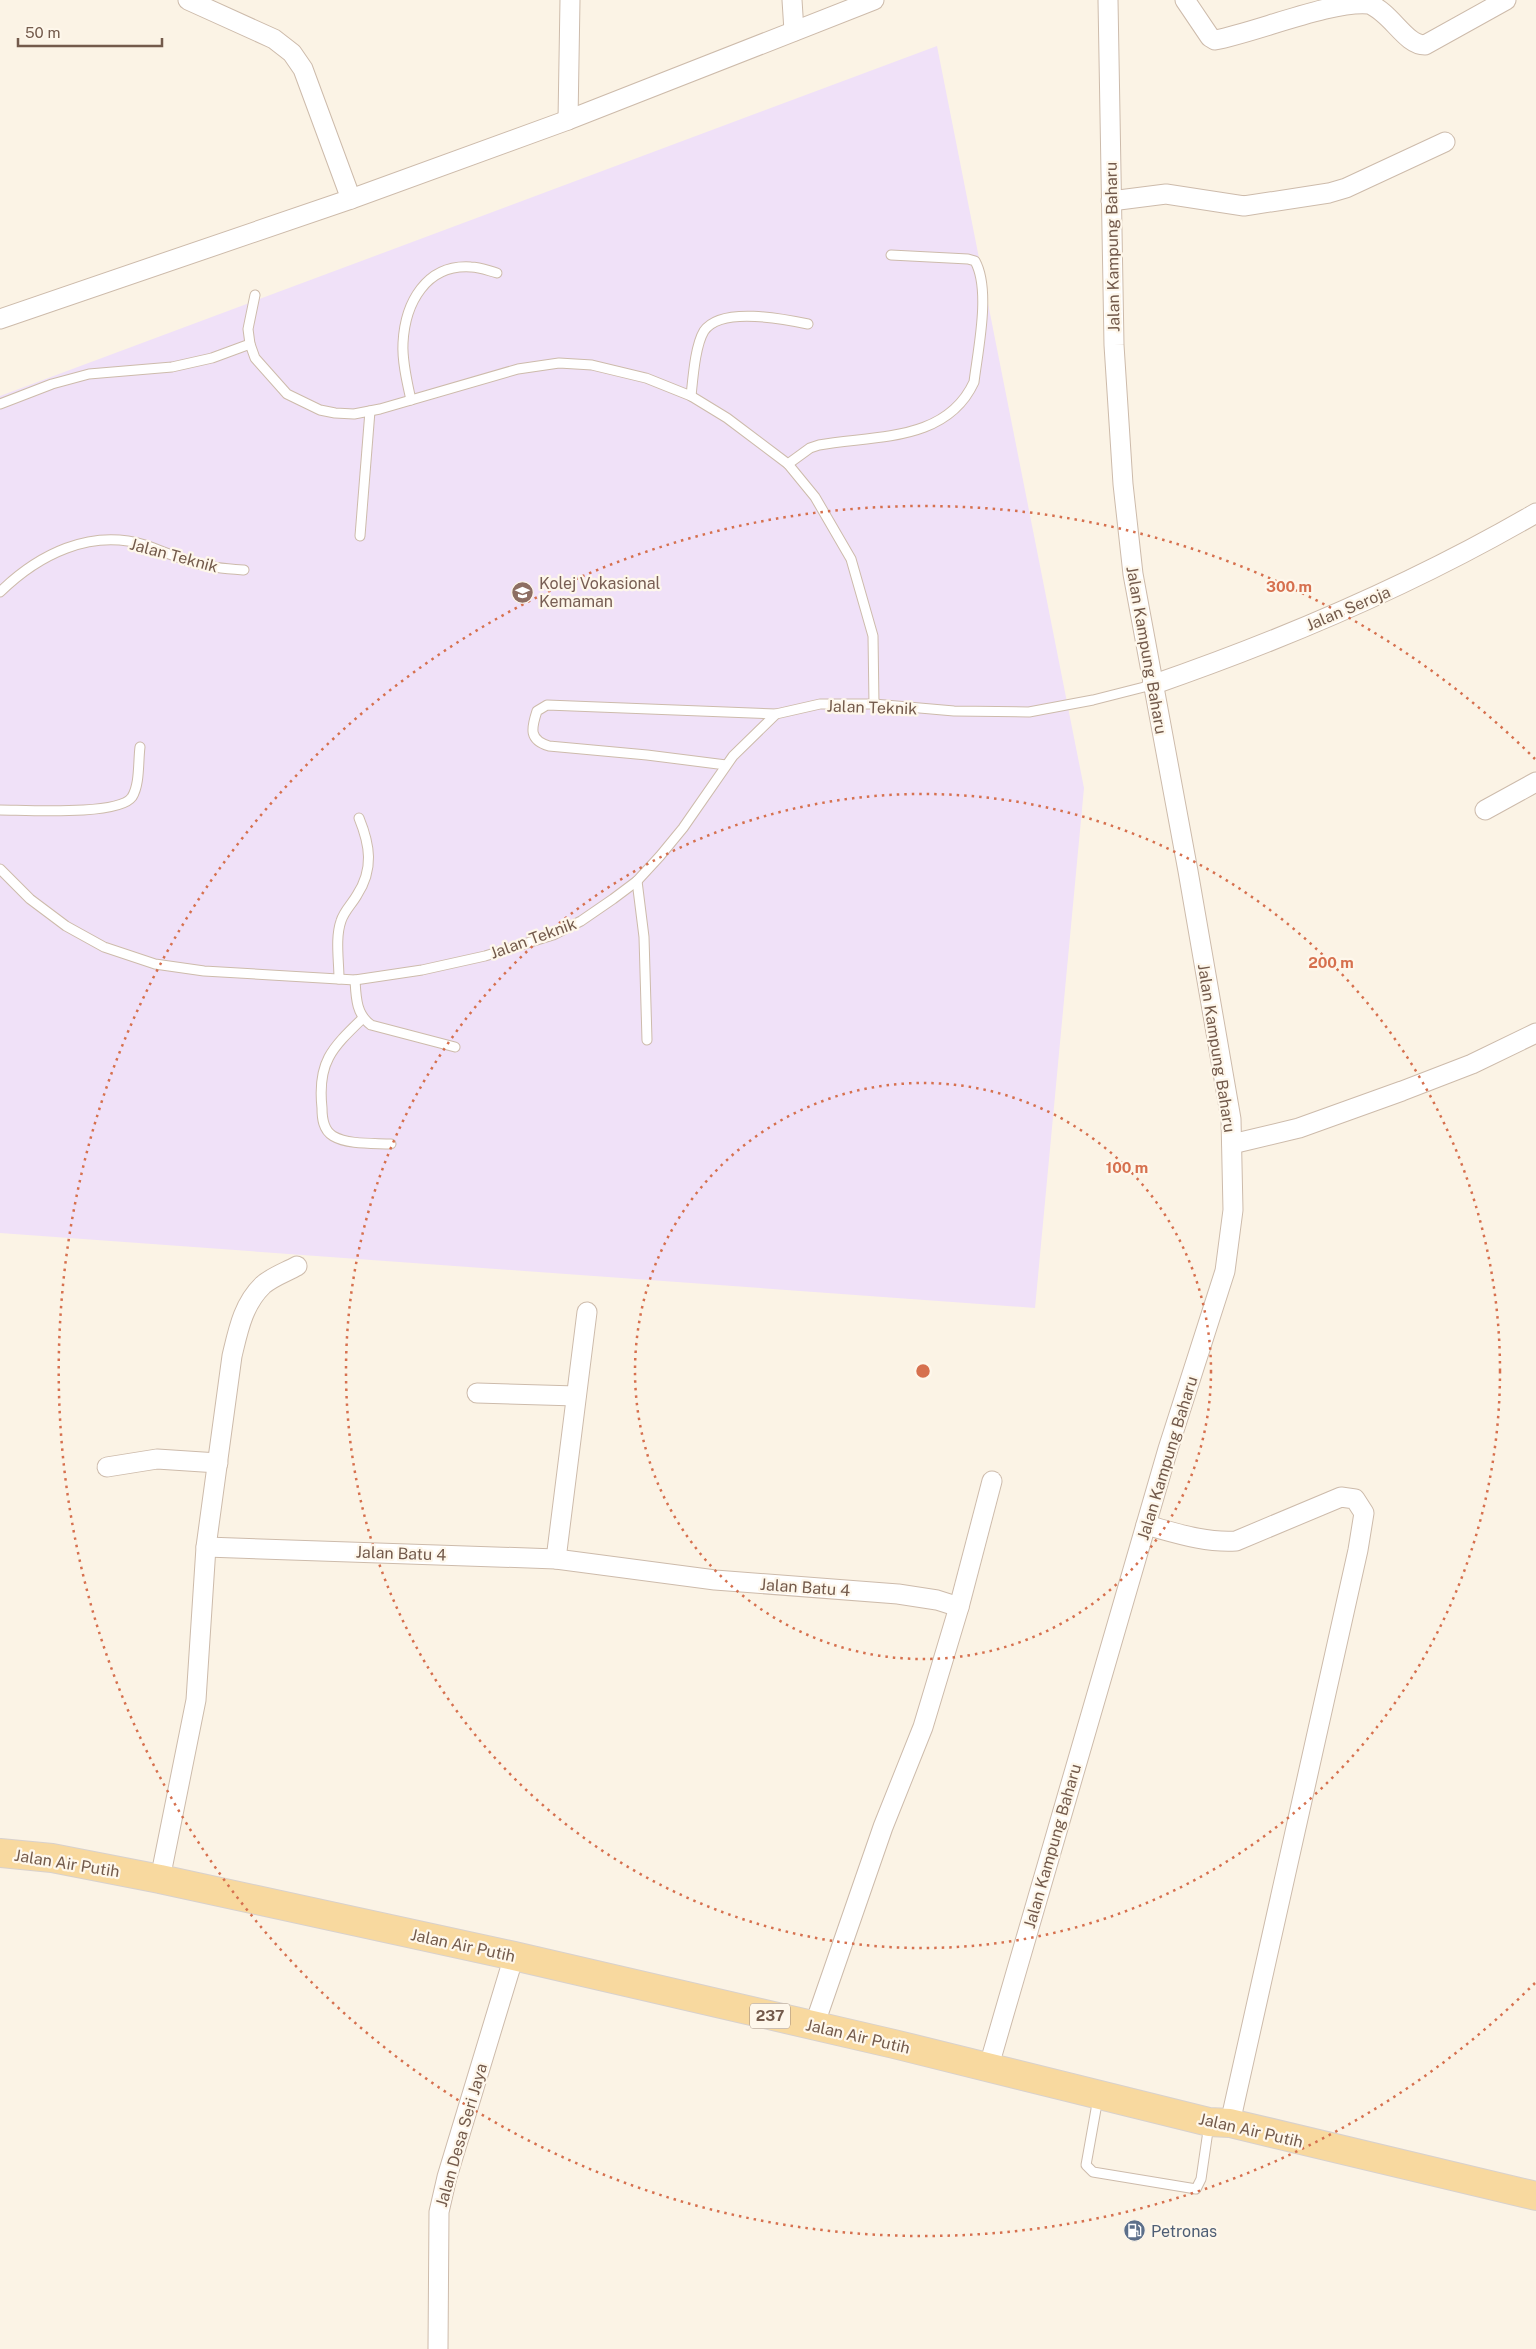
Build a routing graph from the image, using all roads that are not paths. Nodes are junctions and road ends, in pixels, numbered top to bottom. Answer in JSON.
{"nodes":[{"id":1,"x":188,"y":0,"type":"edge"},
{"id":2,"x":570,"y":0,"type":"edge"},
{"id":3,"x":792,"y":0,"type":"edge"},
{"id":4,"x":874,"y":0,"type":"edge"},
{"id":5,"x":1108,"y":0,"type":"edge"},
{"id":6,"x":1185,"y":0,"type":"edge"},
{"id":7,"x":1506,"y":0,"type":"edge"},
{"id":8,"x":794,"y":30,"type":"junction"},
{"id":9,"x":568,"y":120,"type":"junction"},
{"id":10,"x":1445,"y":142,"type":"dead end"},
{"id":11,"x":350,"y":199,"type":"junction"},
{"id":12,"x":1111,"y":201,"type":"junction"},
{"id":13,"x":891,"y":255,"type":"dead end"},
{"id":14,"x":497,"y":273,"type":"dead end"},
{"id":15,"x":255,"y":296,"type":"dead end"},
{"id":16,"x":0,"y":319,"type":"edge"},
{"id":17,"x":808,"y":324,"type":"dead end"},
{"id":18,"x":250,"y":344,"type":"junction"},
{"id":19,"x":691,"y":396,"type":"junction"},
{"id":20,"x":411,"y":400,"type":"junction"},
{"id":21,"x":0,"y":404,"type":"edge"},
{"id":22,"x":370,"y":411,"type":"junction"},
{"id":23,"x":788,"y":464,"type":"junction"},
{"id":24,"x":1536,"y":513,"type":"edge"},
{"id":25,"x":360,"y":536,"type":"dead end"},
{"id":26,"x":244,"y":570,"type":"dead end"},
{"id":27,"x":0,"y":592,"type":"edge"},
{"id":28,"x":1152,"y":685,"type":"junction"},
{"id":29,"x":874,"y":704,"type":"junction"},
{"id":30,"x":776,"y":714,"type":"junction"},
{"id":31,"x":140,"y":747,"type":"dead end"},
{"id":32,"x":726,"y":765,"type":"junction"},
{"id":33,"x":1536,"y":782,"type":"edge"},
{"id":34,"x":0,"y":810,"type":"edge"},
{"id":35,"x":1485,"y":810,"type":"dead end"},
{"id":36,"x":359,"y":818,"type":"dead end"},
{"id":37,"x":0,"y":869,"type":"edge"},
{"id":38,"x":638,"y":881,"type":"junction"},
{"id":39,"x":339,"y":979,"type":"junction"},
{"id":40,"x":355,"y":980,"type":"junction"},
{"id":41,"x":363,"y":1018,"type":"junction"},
{"id":42,"x":1536,"y":1033,"type":"edge"},
{"id":43,"x":647,"y":1040,"type":"dead end"},
{"id":44,"x":456,"y":1047,"type":"dead end"},
{"id":45,"x":391,"y":1144,"type":"dead end"},
{"id":46,"x":1232,"y":1144,"type":"junction"},
{"id":47,"x":297,"y":1266,"type":"dead end"},
{"id":48,"x":587,"y":1312,"type":"dead end"},
{"id":49,"x":477,"y":1393,"type":"dead end"},
{"id":50,"x":576,"y":1396,"type":"junction"},
{"id":51,"x":218,"y":1463,"type":"junction"},
{"id":52,"x":107,"y":1468,"type":"dead end"},
{"id":53,"x":992,"y":1481,"type":"dead end"},
{"id":54,"x":1146,"y":1525,"type":"junction"},
{"id":55,"x":206,"y":1547,"type":"junction"},
{"id":56,"x":556,"y":1559,"type":"junction"},
{"id":57,"x":960,"y":1607,"type":"junction"},
{"id":58,"x":0,"y":1853,"type":"edge"},
{"id":59,"x":160,"y":1879,"type":"junction"},
{"id":60,"x":514,"y":1956,"type":"junction"},
{"id":61,"x":814,"y":2026,"type":"junction"},
{"id":62,"x":988,"y":2069,"type":"junction"},
{"id":63,"x":1099,"y":2095,"type":"junction"},
{"id":64,"x":1220,"y":2122,"type":"junction"},
{"id":65,"x":1536,"y":2196,"type":"edge"},
{"id":66,"x":438,"y":2349,"type":"edge"}],
"edges":[{"from":1,"to":11,"type":"street"},
{"from":2,"to":9,"type":"street"},
{"from":3,"to":8,"type":"street"},
{"from":4,"to":8,"type":"street"},
{"from":5,"to":12,"type":"street","name":"Jalan Kampung Baharu"},
{"from":6,"to":7,"type":"street"},
{"from":8,"to":9,"type":"street"},
{"from":9,"to":11,"type":"street"},
{"from":10,"to":12,"type":"street"},
{"from":11,"to":16,"type":"street"},
{"from":12,"to":28,"type":"street","name":"Jalan Kampung Baharu"},
{"from":13,"to":23,"type":"lane"},
{"from":14,"to":20,"type":"lane"},
{"from":15,"to":18,"type":"lane"},
{"from":17,"to":19,"type":"lane"},
{"from":18,"to":21,"type":"lane"},
{"from":18,"to":22,"type":"lane"},
{"from":19,"to":20,"type":"lane"},
{"from":19,"to":23,"type":"lane"},
{"from":20,"to":22,"type":"lane"},
{"from":22,"to":25,"type":"lane"},
{"from":23,"to":29,"type":"lane"},
{"from":24,"to":28,"type":"street","name":"Jalan Seroja"},
{"from":26,"to":27,"type":"lane","name":"Jalan Teknik"},
{"from":28,"to":29,"type":"lane","name":"Jalan Teknik"},
{"from":28,"to":46,"type":"street","name":"Jalan Kampung Baharu"},
{"from":29,"to":30,"type":"lane","name":"Jalan Teknik"},
{"from":30,"to":32,"type":"lane","name":"Jalan Teknik"},
{"from":30,"to":32,"type":"lane"},
{"from":31,"to":34,"type":"lane"},
{"from":32,"to":38,"type":"lane","name":"Jalan Teknik"},
{"from":33,"to":35,"type":"street"},
{"from":36,"to":39,"type":"lane"},
{"from":37,"to":39,"type":"lane","name":"Jalan Teknik"},
{"from":38,"to":40,"type":"lane","name":"Jalan Teknik"},
{"from":38,"to":43,"type":"lane"},
{"from":39,"to":40,"type":"lane","name":"Jalan Teknik"},
{"from":40,"to":41,"type":"lane"},
{"from":41,"to":44,"type":"lane"},
{"from":41,"to":45,"type":"lane"},
{"from":42,"to":46,"type":"street"},
{"from":46,"to":54,"type":"street","name":"Jalan Kampung Baharu"},
{"from":47,"to":51,"type":"street"},
{"from":48,"to":50,"type":"street"},
{"from":49,"to":50,"type":"street"},
{"from":50,"to":56,"type":"street"},
{"from":51,"to":52,"type":"street"},
{"from":51,"to":55,"type":"street"},
{"from":53,"to":57,"type":"street"},
{"from":54,"to":62,"type":"street","name":"Jalan Kampung Baharu"},
{"from":54,"to":64,"type":"street"},
{"from":55,"to":56,"type":"street","name":"Jalan Batu 4"},
{"from":55,"to":59,"type":"street"},
{"from":56,"to":57,"type":"street","name":"Jalan Batu 4"},
{"from":57,"to":61,"type":"street"},
{"from":58,"to":59,"type":"main road","name":"Jalan Air Putih","number":"237"},
{"from":59,"to":60,"type":"main road","name":"Jalan Air Putih","number":"237"},
{"from":60,"to":61,"type":"main road","name":"Jalan Air Putih","number":"237"},
{"from":60,"to":66,"type":"street","name":"Jalan Desa Seri Jaya"},
{"from":61,"to":62,"type":"main road","name":"Jalan Air Putih","number":"237"},
{"from":62,"to":63,"type":"main road","name":"Jalan Air Putih","number":"237"},
{"from":63,"to":64,"type":"main road","name":"Jalan Air Putih","number":"237"},
{"from":63,"to":64,"type":"lane"},
{"from":64,"to":65,"type":"main road","name":"Jalan Air Putih","number":"237"}]}
